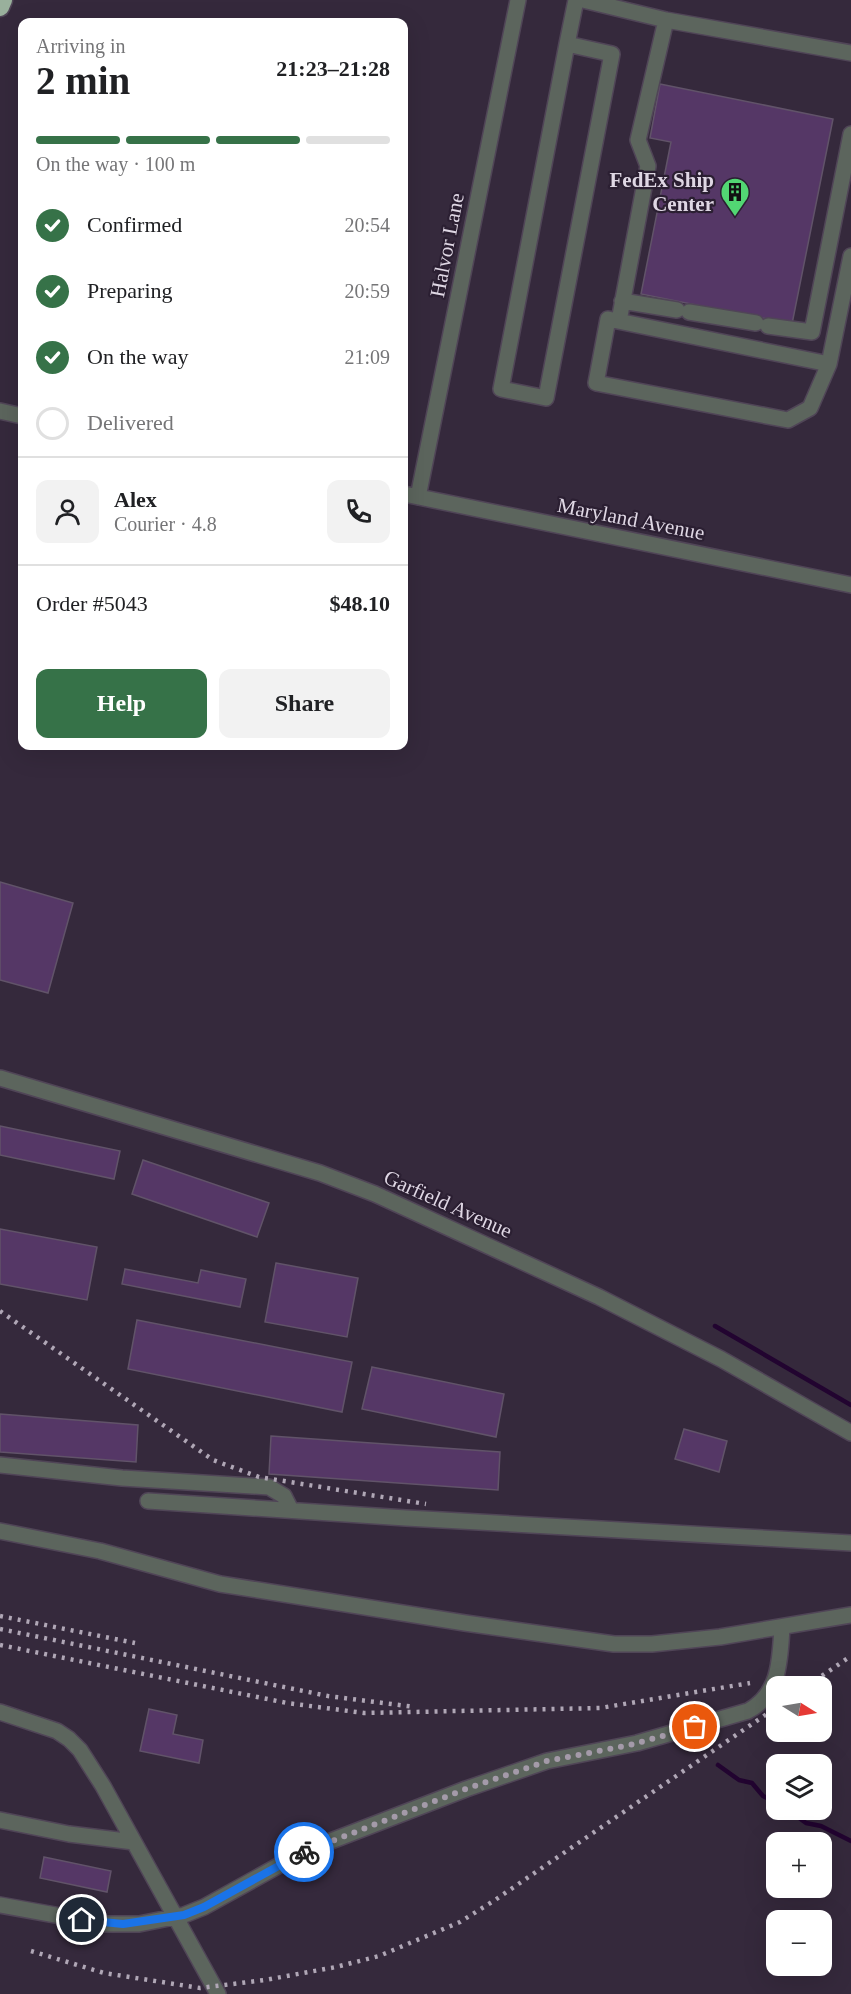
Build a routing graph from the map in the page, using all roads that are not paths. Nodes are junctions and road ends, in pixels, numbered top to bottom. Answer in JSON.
{"nodes":[{"id":1,"x":3,"y":0,"type":"edge"},
{"id":2,"x":518,"y":0,"type":"edge"},
{"id":3,"x":576,"y":0,"type":"edge"},
{"id":4,"x":584,"y":0,"type":"edge"},
{"id":5,"x":0,"y":7,"type":"edge"},
{"id":6,"x":666,"y":20,"type":"junction"},
{"id":7,"x":567,"y":44,"type":"junction"},
{"id":8,"x":851,"y":53,"type":"edge"},
{"id":9,"x":851,"y":134,"type":"edge"},
{"id":10,"x":851,"y":256,"type":"edge"},
{"id":11,"x":622,"y":301,"type":"junction"},
{"id":12,"x":619,"y":321,"type":"junction"},
{"id":13,"x":830,"y":364,"type":"junction"},
{"id":14,"x":0,"y":411,"type":"edge"},
{"id":15,"x":18,"y":415,"type":"edge"},
{"id":16,"x":411,"y":496,"type":"edge"},
{"id":17,"x":851,"y":585,"type":"edge"},
{"id":18,"x":0,"y":1078,"type":"edge"},
{"id":19,"x":851,"y":1433,"type":"edge"},
{"id":20,"x":0,"y":1465,"type":"edge"},
{"id":21,"x":148,"y":1501,"type":"dead end"},
{"id":22,"x":291,"y":1510,"type":"junction"},
{"id":23,"x":0,"y":1531,"type":"edge"},
{"id":24,"x":851,"y":1543,"type":"edge"},
{"id":25,"x":851,"y":1615,"type":"edge"},
{"id":26,"x":782,"y":1627,"type":"junction"},
{"id":27,"x":0,"y":1712,"type":"edge"},
{"id":28,"x":0,"y":1820,"type":"edge"},
{"id":29,"x":134,"y":1842,"type":"junction"},
{"id":30,"x":0,"y":1905,"type":"edge"},
{"id":31,"x":175,"y":1917,"type":"junction"},
{"id":32,"x":218,"y":1994,"type":"edge"}],
"edges":[{"from":1,"to":5,"type":"highway"},
{"from":2,"to":16,"type":"street","name":"Halvor Lane"},
{"from":3,"to":7,"type":"street"},
{"from":4,"to":6,"type":"street"},
{"from":6,"to":8,"type":"street"},
{"from":6,"to":11,"type":"street"},
{"from":7,"to":7,"type":"street"},
{"from":9,"to":11,"type":"street"},
{"from":10,"to":13,"type":"street"},
{"from":11,"to":12,"type":"street"},
{"from":12,"to":13,"type":"street"},
{"from":12,"to":13,"type":"street"},
{"from":14,"to":15,"type":"street"},
{"from":16,"to":17,"type":"street","name":"Maryland Avenue"},
{"from":18,"to":19,"type":"street","name":"Garfield Avenue"},
{"from":20,"to":22,"type":"street"},
{"from":21,"to":22,"type":"street"},
{"from":22,"to":24,"type":"street"},
{"from":23,"to":26,"type":"street"},
{"from":25,"to":26,"type":"street"},
{"from":26,"to":31,"type":"street"},
{"from":27,"to":29,"type":"street"},
{"from":28,"to":29,"type":"street"},
{"from":29,"to":31,"type":"street"},
{"from":30,"to":31,"type":"street"},
{"from":31,"to":32,"type":"street"}]}
